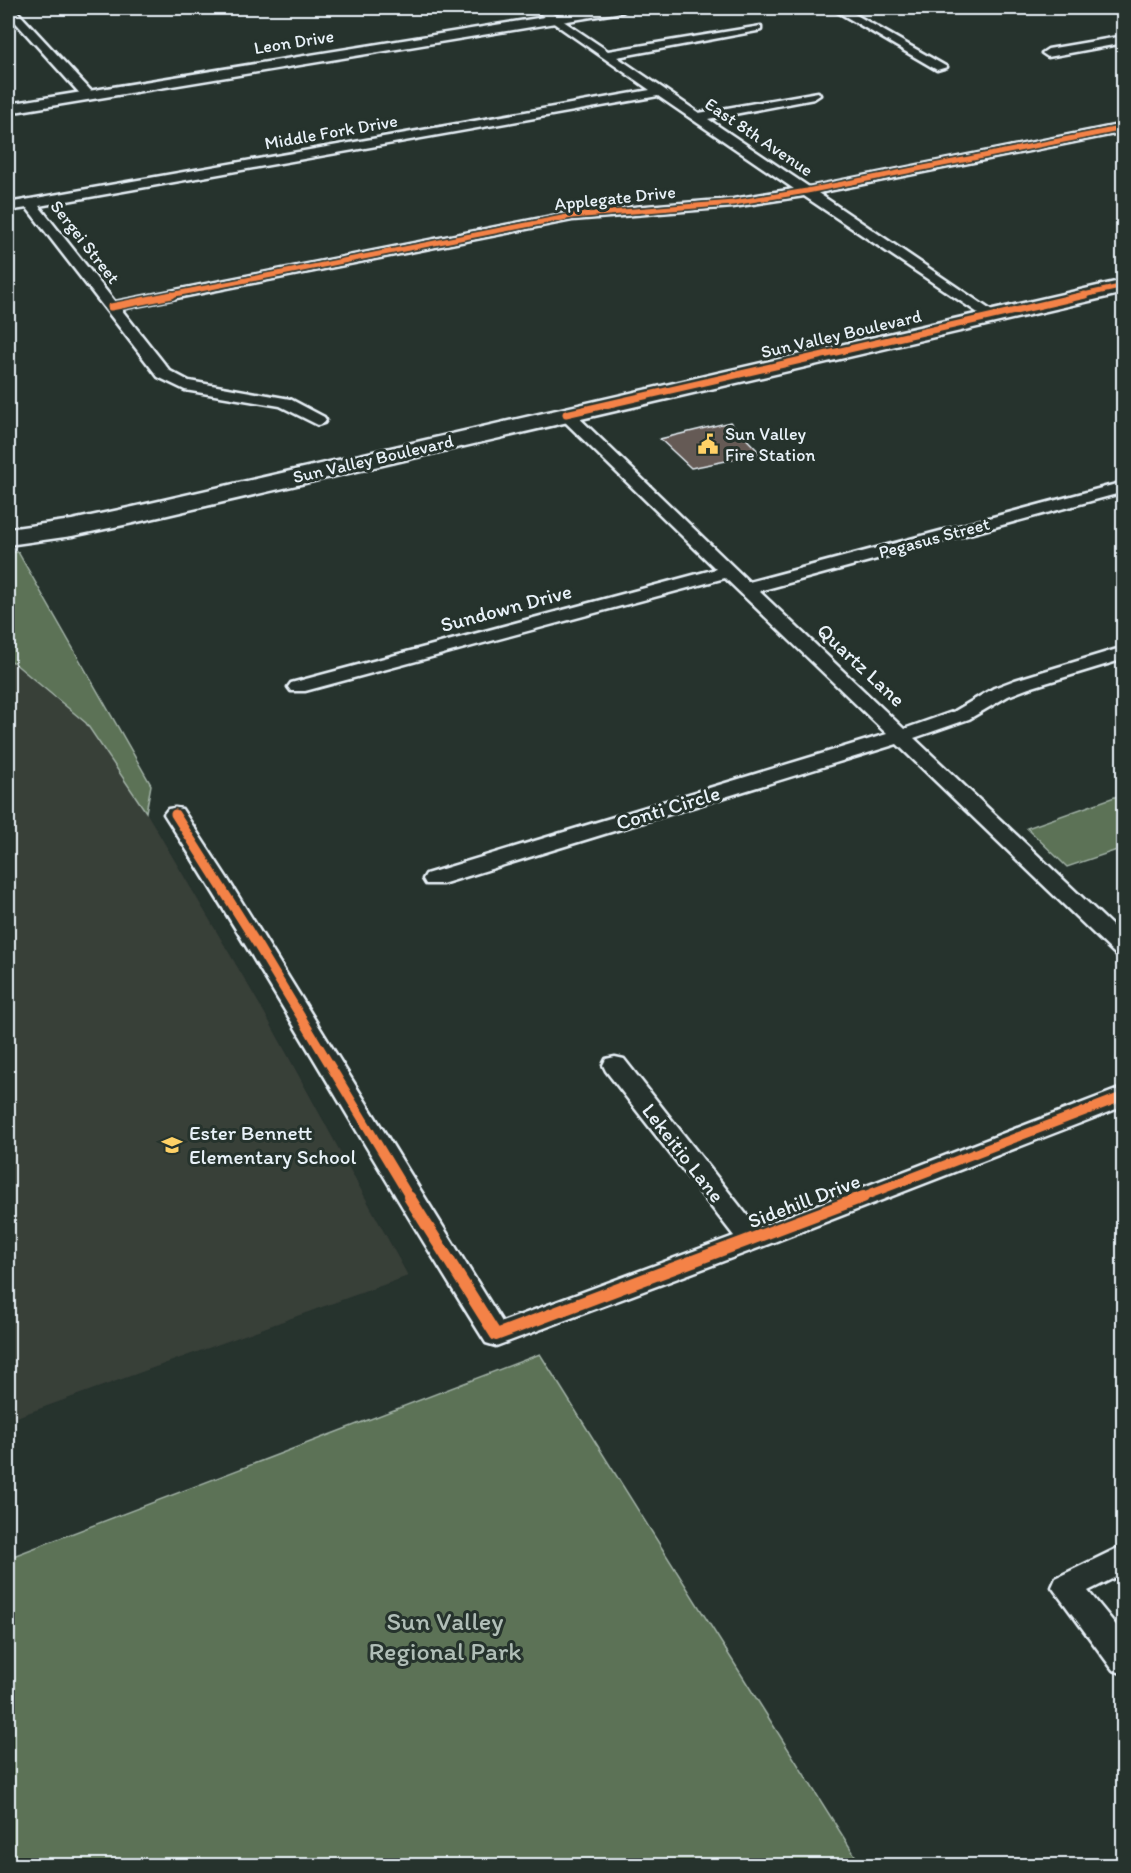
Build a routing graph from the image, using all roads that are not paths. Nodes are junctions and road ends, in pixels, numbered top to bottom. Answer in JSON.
{"nodes":[{"id":1,"x":8,"y":8,"type":"edge"},
{"id":2,"x":537,"y":8,"type":"edge"},
{"id":3,"x":622,"y":8,"type":"edge"},
{"id":4,"x":837,"y":8,"type":"edge"},
{"id":5,"x":553,"y":19,"type":"junction"},
{"id":6,"x":757,"y":28,"type":"dead end"},
{"id":7,"x":1124,"y":39,"type":"edge"},
{"id":8,"x":1048,"y":53,"type":"dead end"},
{"id":9,"x":606,"y":55,"type":"junction"},
{"id":10,"x":941,"y":67,"type":"dead end"},
{"id":11,"x":660,"y":92,"type":"junction"},
{"id":12,"x":814,"y":95,"type":"dead end"},
{"id":13,"x":88,"y":96,"type":"junction"},
{"id":14,"x":8,"y":109,"type":"edge"},
{"id":15,"x":697,"y":117,"type":"junction"},
{"id":16,"x":1124,"y":128,"type":"edge"},
{"id":17,"x":807,"y":191,"type":"junction"},
{"id":18,"x":30,"y":203,"type":"junction"},
{"id":19,"x":8,"y":207,"type":"edge"},
{"id":20,"x":1124,"y":286,"type":"edge"},
{"id":21,"x":111,"y":307,"type":"junction"},
{"id":22,"x":990,"y":316,"type":"junction"},
{"id":23,"x":566,"y":414,"type":"junction"},
{"id":24,"x":318,"y":420,"type":"dead end"},
{"id":25,"x":1124,"y":487,"type":"edge"},
{"id":26,"x":8,"y":537,"type":"edge"},
{"id":27,"x":727,"y":572,"type":"junction"},
{"id":28,"x":744,"y":589,"type":"junction"},
{"id":29,"x":1124,"y":653,"type":"edge"},
{"id":30,"x":298,"y":687,"type":"dead end"},
{"id":31,"x":902,"y":736,"type":"junction"},
{"id":32,"x":175,"y":814,"type":"dead end"},
{"id":33,"x":434,"y":879,"type":"dead end"},
{"id":34,"x":1124,"y":950,"type":"edge"},
{"id":35,"x":615,"y":1065,"type":"dead end"},
{"id":36,"x":1124,"y":1096,"type":"edge"},
{"id":37,"x":752,"y":1240,"type":"junction"},
{"id":38,"x":1124,"y":1558,"type":"edge"},
{"id":39,"x":1124,"y":1660,"type":"edge"}],
"edges":[{"from":1,"to":13,"type":"street"},
{"from":2,"to":5,"type":"street","name":"East 8th Avenue"},
{"from":3,"to":5,"type":"street","name":"Leon Drive"},
{"from":4,"to":10,"type":"street"},
{"from":5,"to":9,"type":"street","name":"East 8th Avenue"},
{"from":5,"to":13,"type":"street","name":"Leon Drive"},
{"from":6,"to":9,"type":"street"},
{"from":7,"to":8,"type":"street"},
{"from":9,"to":11,"type":"street","name":"East 8th Avenue"},
{"from":11,"to":15,"type":"street","name":"East 8th Avenue"},
{"from":11,"to":18,"type":"street","name":"Middle Fork Drive"},
{"from":12,"to":15,"type":"street"},
{"from":13,"to":14,"type":"street","name":"Leon Drive"},
{"from":15,"to":17,"type":"street","name":"East 8th Avenue"},
{"from":16,"to":17,"type":"street","name":"Applegate Drive"},
{"from":17,"to":21,"type":"street","name":"Applegate Drive"},
{"from":17,"to":22,"type":"street","name":"East 8th Avenue"},
{"from":18,"to":19,"type":"street","name":"Middle Fork Drive"},
{"from":18,"to":21,"type":"street","name":"Sergei Street"},
{"from":20,"to":22,"type":"main road","name":"Sun Valley Boulevard"},
{"from":21,"to":24,"type":"street","name":"Sergei Street"},
{"from":22,"to":23,"type":"main road","name":"Sun Valley Boulevard"},
{"from":23,"to":26,"type":"main road","name":"Sun Valley Boulevard"},
{"from":23,"to":27,"type":"street","name":"Quartz Lane"},
{"from":25,"to":28,"type":"street","name":"Pegasus Street"},
{"from":27,"to":28,"type":"street","name":"Quartz Lane"},
{"from":27,"to":30,"type":"street","name":"Sundown Drive"},
{"from":28,"to":31,"type":"street","name":"Quartz Lane"},
{"from":29,"to":31,"type":"street","name":"Conti Circle"},
{"from":31,"to":33,"type":"street","name":"Conti Circle"},
{"from":31,"to":34,"type":"street","name":"Quartz Lane"},
{"from":32,"to":37,"type":"street","name":"Sidehill Drive"},
{"from":35,"to":37,"type":"street","name":"Lekeitio Lane"},
{"from":36,"to":37,"type":"street","name":"Sidehill Drive"},
{"from":38,"to":39,"type":"street"}]}
